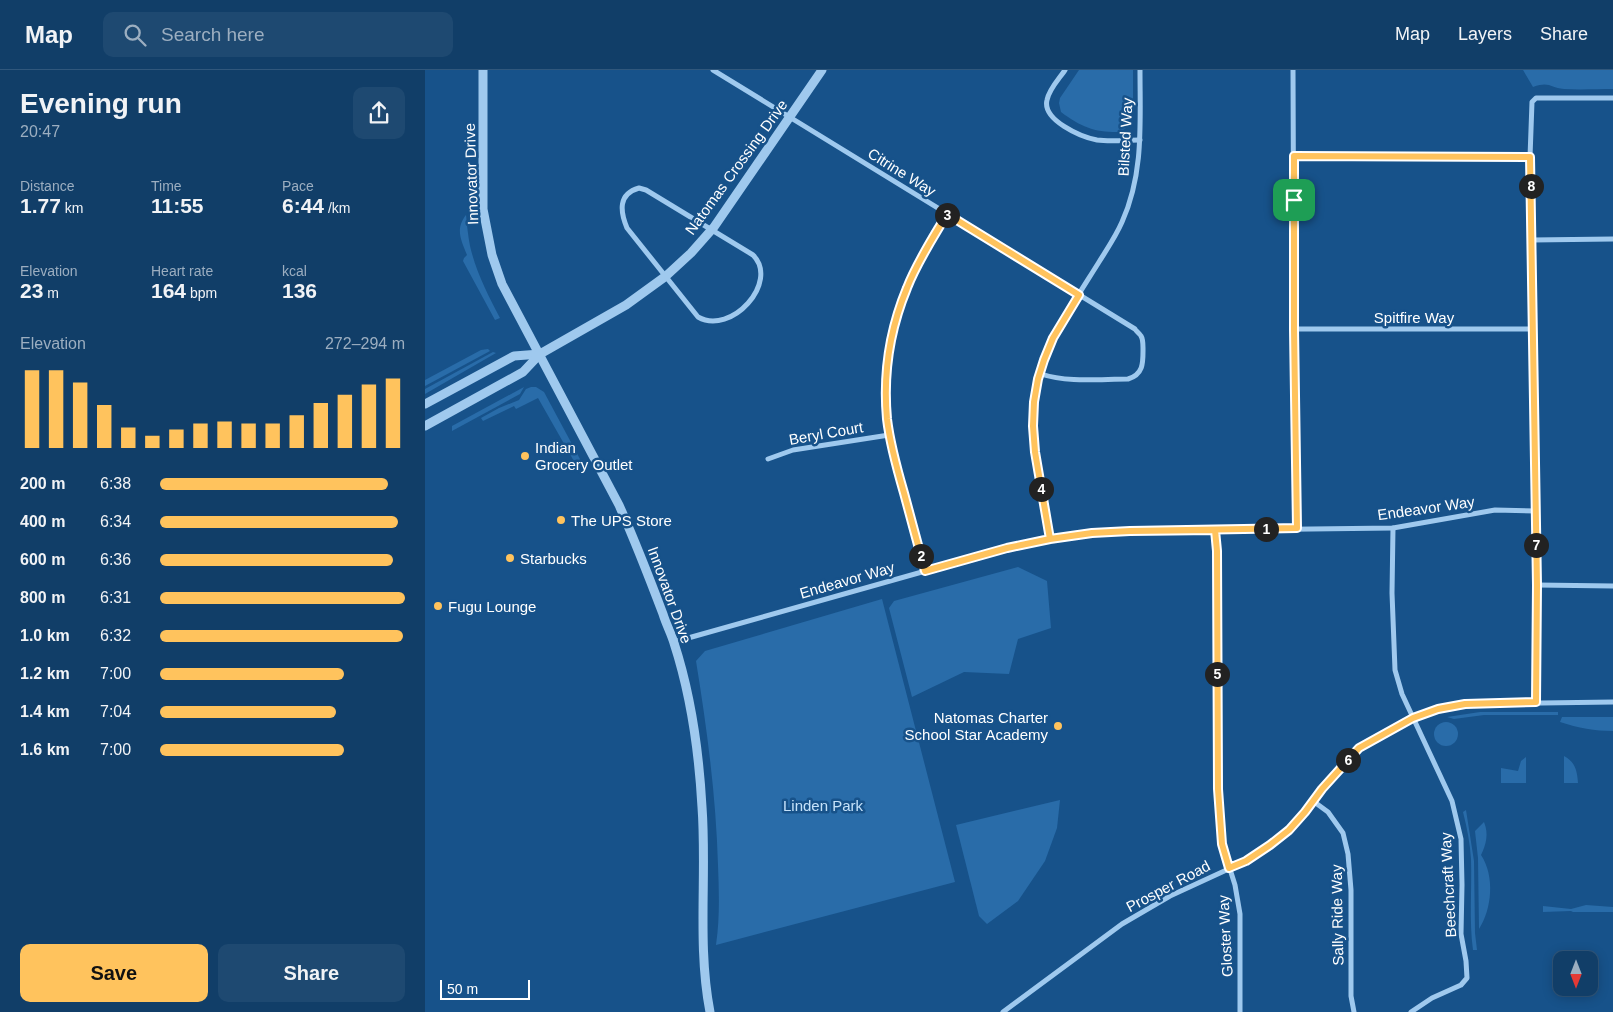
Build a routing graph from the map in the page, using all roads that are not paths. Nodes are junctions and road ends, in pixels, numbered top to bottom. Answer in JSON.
{"nodes":[{"id":1,"x":483,"y":70,"type":"edge"},
{"id":2,"x":713,"y":70,"type":"edge"},
{"id":3,"x":822,"y":70,"type":"edge"},
{"id":4,"x":1065,"y":70,"type":"edge"},
{"id":5,"x":1140,"y":70,"type":"edge"},
{"id":6,"x":1293,"y":70,"type":"edge"},
{"id":7,"x":1613,"y":98,"type":"edge"},
{"id":8,"x":789,"y":117,"type":"junction"},
{"id":9,"x":1140,"y":140,"type":"junction"},
{"id":10,"x":1294,"y":156,"type":"junction"},
{"id":11,"x":1530,"y":157,"type":"junction"},
{"id":12,"x":947,"y":214,"type":"junction"},
{"id":13,"x":710,"y":230,"type":"junction"},
{"id":14,"x":1532,"y":240,"type":"junction"},
{"id":15,"x":1613,"y":240,"type":"edge"},
{"id":16,"x":666,"y":276,"type":"junction"},
{"id":17,"x":1079,"y":295,"type":"junction"},
{"id":18,"x":1294,"y":329,"type":"junction"},
{"id":19,"x":1533,"y":329,"type":"junction"},
{"id":20,"x":539,"y":354,"type":"junction"},
{"id":21,"x":1041,"y":374,"type":"junction"},
{"id":22,"x":425,"y":404,"type":"edge"},
{"id":23,"x":425,"y":426,"type":"edge"},
{"id":24,"x":889,"y":434,"type":"junction"},
{"id":25,"x":768,"y":459,"type":"dead end"},
{"id":26,"x":1536,"y":511,"type":"junction"},
{"id":27,"x":1297,"y":528,"type":"junction"},
{"id":28,"x":1393,"y":528,"type":"junction"},
{"id":29,"x":1215,"y":530,"type":"junction"},
{"id":30,"x":1050,"y":539,"type":"junction"},
{"id":31,"x":925,"y":571,"type":"junction"},
{"id":32,"x":1537,"y":585,"type":"junction"},
{"id":33,"x":1613,"y":586,"type":"edge"},
{"id":34,"x":674,"y":642,"type":"junction"},
{"id":35,"x":1536,"y":702,"type":"junction"},
{"id":36,"x":1613,"y":702,"type":"edge"},
{"id":37,"x":1413,"y":718,"type":"junction"},
{"id":38,"x":1313,"y":801,"type":"junction"},
{"id":39,"x":1229,"y":868,"type":"junction"},
{"id":40,"x":710,"y":1012,"type":"edge"},
{"id":41,"x":1003,"y":1012,"type":"edge"},
{"id":42,"x":1241,"y":1012,"type":"edge"},
{"id":43,"x":1354,"y":1012,"type":"edge"},
{"id":44,"x":1411,"y":1012,"type":"edge"}],
"edges":[{"from":1,"to":20,"type":"street","name":"Innovator Drive"},
{"from":2,"to":8,"type":"street","name":"Citrine Way"},
{"from":3,"to":8,"type":"street","name":"Natomas Crossing Drive"},
{"from":4,"to":9,"type":"street"},
{"from":5,"to":9,"type":"street","name":"Bilsted Way"},
{"from":6,"to":10,"type":"street"},
{"from":7,"to":11,"type":"street"},
{"from":8,"to":12,"type":"street","name":"Citrine Way"},
{"from":8,"to":13,"type":"street","name":"Natomas Crossing Drive"},
{"from":9,"to":17,"type":"street","name":"Bilsted Way"},
{"from":10,"to":11,"type":"street"},
{"from":10,"to":18,"type":"street"},
{"from":11,"to":14,"type":"street"},
{"from":12,"to":17,"type":"street","name":"Citrine Way"},
{"from":12,"to":24,"type":"street"},
{"from":13,"to":16,"type":"street","name":"Natomas Crossing Drive"},
{"from":13,"to":16,"type":"street"},
{"from":13,"to":16,"type":"street"},
{"from":14,"to":15,"type":"street"},
{"from":14,"to":19,"type":"street"},
{"from":16,"to":20,"type":"street","name":"Natomas Crossing Drive"},
{"from":17,"to":21,"type":"street","name":"Bilsted Way"},
{"from":17,"to":21,"type":"street","name":"Citrine Way"},
{"from":18,"to":19,"type":"street","name":"Spitfire Way"},
{"from":18,"to":27,"type":"street"},
{"from":19,"to":26,"type":"street"},
{"from":20,"to":22,"type":"street","name":"Natomas Crossing Drive"},
{"from":20,"to":23,"type":"street","name":"Natomas Crossing Drive"},
{"from":20,"to":34,"type":"street","name":"Innovator Drive"},
{"from":21,"to":30,"type":"street","name":"Bilsted Way"},
{"from":24,"to":25,"type":"street","name":"Beryl Court"},
{"from":24,"to":31,"type":"street"},
{"from":26,"to":28,"type":"street","name":"Endeavor Way"},
{"from":26,"to":32,"type":"street"},
{"from":27,"to":28,"type":"street","name":"Endeavor Way"},
{"from":27,"to":29,"type":"street","name":"Endeavor Way"},
{"from":28,"to":37,"type":"street","name":"Beechcraft Way"},
{"from":29,"to":30,"type":"street","name":"Endeavor Way"},
{"from":29,"to":39,"type":"street","name":"Gloster Way"},
{"from":30,"to":31,"type":"street","name":"Endeavor Way"},
{"from":31,"to":34,"type":"street","name":"Endeavor Way"},
{"from":32,"to":33,"type":"street"},
{"from":32,"to":35,"type":"street"},
{"from":34,"to":40,"type":"street","name":"Innovator Drive"},
{"from":35,"to":36,"type":"street","name":"Prosper Road"},
{"from":35,"to":37,"type":"street","name":"Prosper Road"},
{"from":37,"to":38,"type":"street","name":"Prosper Road"},
{"from":37,"to":44,"type":"street","name":"Beechcraft Way"},
{"from":38,"to":39,"type":"street","name":"Prosper Road"},
{"from":38,"to":43,"type":"street","name":"Sally Ride Way"},
{"from":39,"to":41,"type":"street","name":"Prosper Road"},
{"from":39,"to":42,"type":"street","name":"Gloster Way"}]}
